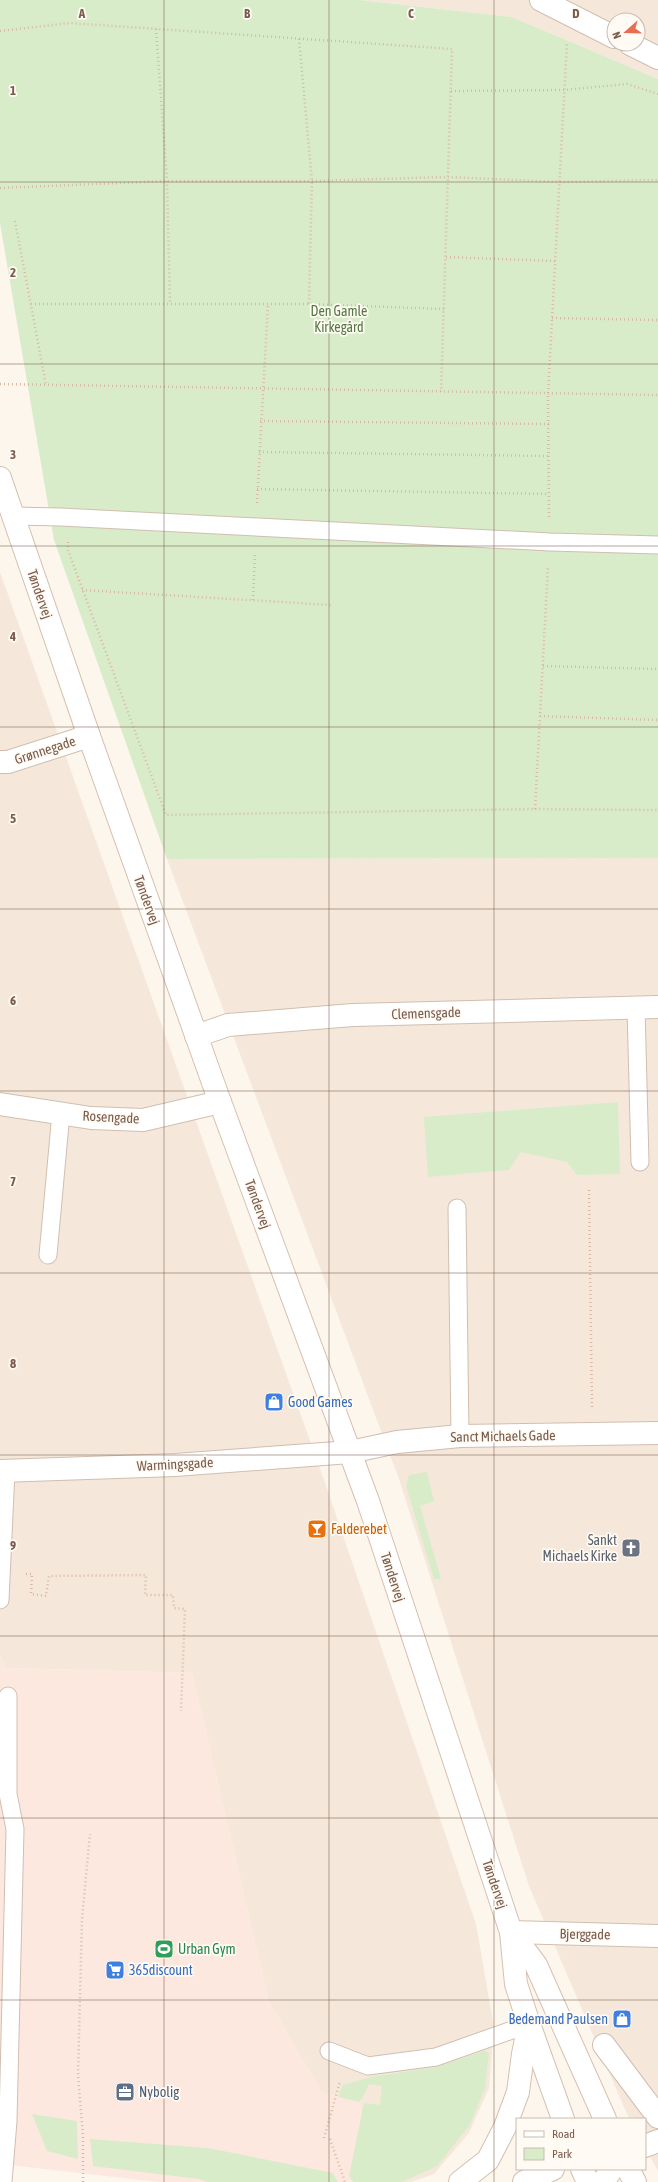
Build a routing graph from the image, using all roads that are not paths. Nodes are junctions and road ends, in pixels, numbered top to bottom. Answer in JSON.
{"nodes":[{"id":1,"x":541,"y":0,"type":"edge"},
{"id":2,"x":606,"y":33,"type":"edge"},
{"id":3,"x":646,"y":52,"type":"edge"},
{"id":4,"x":658,"y":58,"type":"edge"},
{"id":5,"x":0,"y":478,"type":"edge"},
{"id":6,"x":13,"y":516,"type":"junction"},
{"id":7,"x":658,"y":545,"type":"edge"},
{"id":8,"x":89,"y":736,"type":"junction"},
{"id":9,"x":0,"y":762,"type":"edge"},
{"id":10,"x":636,"y":1007,"type":"junction"},
{"id":11,"x":658,"y":1007,"type":"edge"},
{"id":12,"x":196,"y":1036,"type":"junction"},
{"id":13,"x":220,"y":1102,"type":"junction"},
{"id":14,"x":0,"y":1104,"type":"edge"},
{"id":15,"x":61,"y":1114,"type":"junction"},
{"id":16,"x":640,"y":1162,"type":"dead end"},
{"id":17,"x":457,"y":1208,"type":"dead end"},
{"id":18,"x":48,"y":1255,"type":"dead end"},
{"id":19,"x":658,"y":1432,"type":"edge"},
{"id":20,"x":460,"y":1436,"type":"junction"},
{"id":21,"x":350,"y":1452,"type":"junction"},
{"id":22,"x":3,"y":1471,"type":"edge"},
{"id":23,"x":0,"y":1600,"type":"edge"},
{"id":24,"x":8,"y":1696,"type":"dead end"},
{"id":25,"x":512,"y":1932,"type":"junction"},
{"id":26,"x":658,"y":1936,"type":"edge"},
{"id":27,"x":529,"y":2024,"type":"junction"},
{"id":28,"x":604,"y":2045,"type":"dead end"},
{"id":29,"x":329,"y":2052,"type":"dead end"},
{"id":30,"x":658,"y":2117,"type":"edge"},
{"id":31,"x":562,"y":2118,"type":"edge"},
{"id":32,"x":605,"y":2118,"type":"edge"},
{"id":33,"x":658,"y":2141,"type":"edge"},
{"id":34,"x":646,"y":2146,"type":"edge"},
{"id":35,"x":551,"y":2170,"type":"edge"},
{"id":36,"x":582,"y":2170,"type":"edge"},
{"id":37,"x":611,"y":2170,"type":"edge"},
{"id":38,"x":629,"y":2170,"type":"edge"},
{"id":39,"x":4,"y":2182,"type":"edge"},
{"id":40,"x":460,"y":2182,"type":"edge"},
{"id":41,"x":524,"y":2182,"type":"edge"},
{"id":42,"x":588,"y":2182,"type":"edge"},
{"id":43,"x":603,"y":2182,"type":"edge"},
{"id":44,"x":635,"y":2182,"type":"edge"}],
"edges":[{"from":1,"to":2,"type":"main road"},
{"from":3,"to":4,"type":"main road"},
{"from":5,"to":6,"type":"main road","name":"Tøndervej"},
{"from":6,"to":7,"type":"lane"},
{"from":6,"to":8,"type":"main road","name":"Tøndervej"},
{"from":8,"to":9,"type":"main road","name":"Grønnegade"},
{"from":8,"to":12,"type":"main road","name":"Tøndervej"},
{"from":10,"to":11,"type":"main road","name":"Clemensgade"},
{"from":10,"to":12,"type":"main road","name":"Clemensgade"},
{"from":10,"to":16,"type":"lane"},
{"from":12,"to":13,"type":"main road","name":"Tøndervej"},
{"from":13,"to":15,"type":"main road","name":"Rosengade"},
{"from":13,"to":21,"type":"main road","name":"Tøndervej"},
{"from":14,"to":15,"type":"main road","name":"Rosengade"},
{"from":15,"to":18,"type":"lane"},
{"from":17,"to":20,"type":"lane"},
{"from":19,"to":20,"type":"main road","name":"Sanct Michaels Gade"},
{"from":20,"to":21,"type":"main road","name":"Sanct Michaels Gade"},
{"from":21,"to":22,"type":"main road","name":"Warmingsgade"},
{"from":21,"to":25,"type":"main road","name":"Tøndervej"},
{"from":22,"to":23,"type":"lane"},
{"from":24,"to":39,"type":"lane"},
{"from":25,"to":26,"type":"main road","name":"Bjerggade"},
{"from":25,"to":27,"type":"main road","name":"Tøndervej"},
{"from":25,"to":32,"type":"main road","name":"Tøndervej"},
{"from":27,"to":29,"type":"lane"},
{"from":27,"to":31,"type":"main road","name":"Tøndervej"},
{"from":27,"to":40,"type":"main road"},
{"from":28,"to":30,"type":"main road"},
{"from":33,"to":34,"type":"main road"},
{"from":35,"to":41,"type":"main road"},
{"from":36,"to":42,"type":"main road"},
{"from":37,"to":43,"type":"main road"},
{"from":38,"to":44,"type":"main road"}]}
